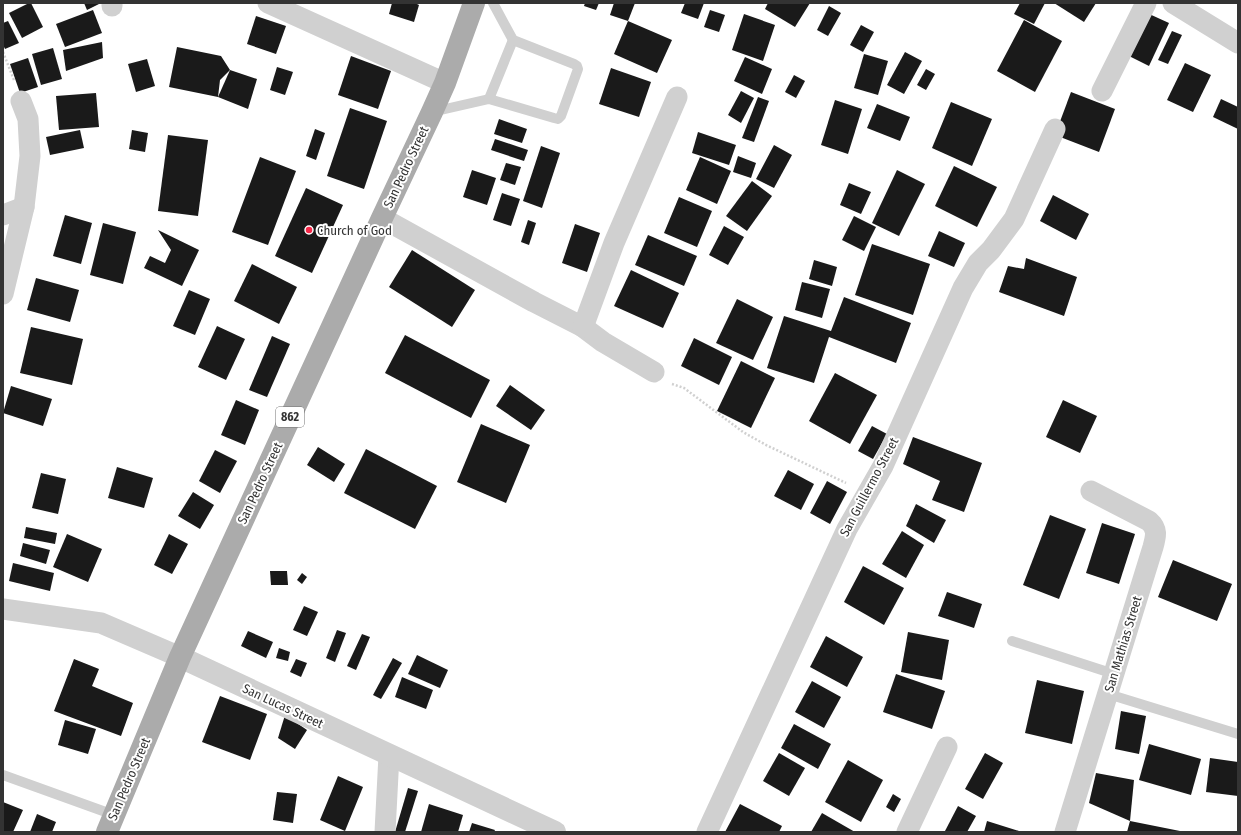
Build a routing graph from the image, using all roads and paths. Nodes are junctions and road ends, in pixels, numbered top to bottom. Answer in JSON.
{"nodes":[{"id":1,"x":268,"y":3,"type":"edge"},
{"id":2,"x":474,"y":3,"type":"edge"},
{"id":3,"x":493,"y":3,"type":"edge"},
{"id":4,"x":1146,"y":3,"type":"edge"},
{"id":5,"x":1173,"y":3,"type":"edge"},
{"id":6,"x":513,"y":40,"type":"junction"},
{"id":7,"x":1238,"y":43,"type":"edge"},
{"id":8,"x":3,"y":52,"type":"edge"},
{"id":9,"x":445,"y":83,"type":"junction"},
{"id":10,"x":1102,"y":92,"type":"dead end"},
{"id":11,"x":677,"y":97,"type":"dead end"},
{"id":12,"x":489,"y":99,"type":"junction"},
{"id":13,"x":22,"y":101,"type":"joint"},
{"id":14,"x":432,"y":112,"type":"junction"},
{"id":15,"x":1056,"y":129,"type":"dead end"},
{"id":16,"x":24,"y":207,"type":"junction"},
{"id":17,"x":3,"y":215,"type":"edge"},
{"id":18,"x":382,"y":218,"type":"junction"},
{"id":19,"x":3,"y":294,"type":"edge"},
{"id":20,"x":583,"y":327,"type":"junction"},
{"id":21,"x":654,"y":372,"type":"joint"},
{"id":22,"x":1091,"y":491,"type":"dead end"},
{"id":23,"x":867,"y":494,"type":"junction"},
{"id":24,"x":3,"y":609,"type":"edge"},
{"id":25,"x":1012,"y":641,"type":"dead end"},
{"id":26,"x":180,"y":657,"type":"junction"},
{"id":27,"x":1114,"y":674,"type":"junction"},
{"id":28,"x":1108,"y":694,"type":"junction"},
{"id":29,"x":1238,"y":734,"type":"edge"},
{"id":30,"x":947,"y":747,"type":"dead end"},
{"id":31,"x":389,"y":755,"type":"junction"},
{"id":32,"x":3,"y":775,"type":"edge"},
{"id":33,"x":111,"y":824,"type":"edge"},
{"id":34,"x":385,"y":832,"type":"edge"},
{"id":35,"x":555,"y":832,"type":"edge"},
{"id":36,"x":707,"y":832,"type":"edge"},
{"id":37,"x":907,"y":832,"type":"edge"},
{"id":38,"x":1065,"y":832,"type":"edge"}],
"edges":[{"from":1,"to":9,"type":"street"},
{"from":2,"to":9,"type":"main road","name":"San Pedro Street","number":"862"},
{"from":3,"to":6,"type":"lane"},
{"from":4,"to":10,"type":"street"},
{"from":5,"to":7,"type":"street"},
{"from":6,"to":12,"type":"lane"},
{"from":6,"to":12,"type":"lane"},
{"from":8,"to":13,"type":"path"},
{"from":9,"to":14,"type":"main road","name":"San Pedro Street","number":"862"},
{"from":11,"to":20,"type":"street"},
{"from":12,"to":14,"type":"lane"},
{"from":13,"to":16,"type":"street"},
{"from":14,"to":18,"type":"main road","name":"San Pedro Street","number":"862"},
{"from":15,"to":23,"type":"street","name":"San Guillermo Street"},
{"from":16,"to":17,"type":"street"},
{"from":16,"to":19,"type":"street"},
{"from":18,"to":20,"type":"street"},
{"from":18,"to":26,"type":"main road","name":"San Pedro Street","number":"862"},
{"from":20,"to":21,"type":"street"},
{"from":21,"to":23,"type":"path"},
{"from":22,"to":27,"type":"street","name":"San Mathias Street"},
{"from":23,"to":36,"type":"street","name":"San Guillermo Street"},
{"from":24,"to":26,"type":"street","name":"San Lucas Street"},
{"from":25,"to":27,"type":"lane"},
{"from":26,"to":31,"type":"street","name":"San Lucas Street"},
{"from":26,"to":33,"type":"main road","name":"San Pedro Street","number":"862"},
{"from":27,"to":28,"type":"street","name":"San Mathias Street"},
{"from":28,"to":29,"type":"lane"},
{"from":28,"to":38,"type":"street","name":"San Mathias Street"},
{"from":30,"to":37,"type":"street"},
{"from":31,"to":34,"type":"street"},
{"from":31,"to":35,"type":"street","name":"San Lucas Street"},
{"from":32,"to":33,"type":"lane"}]}
